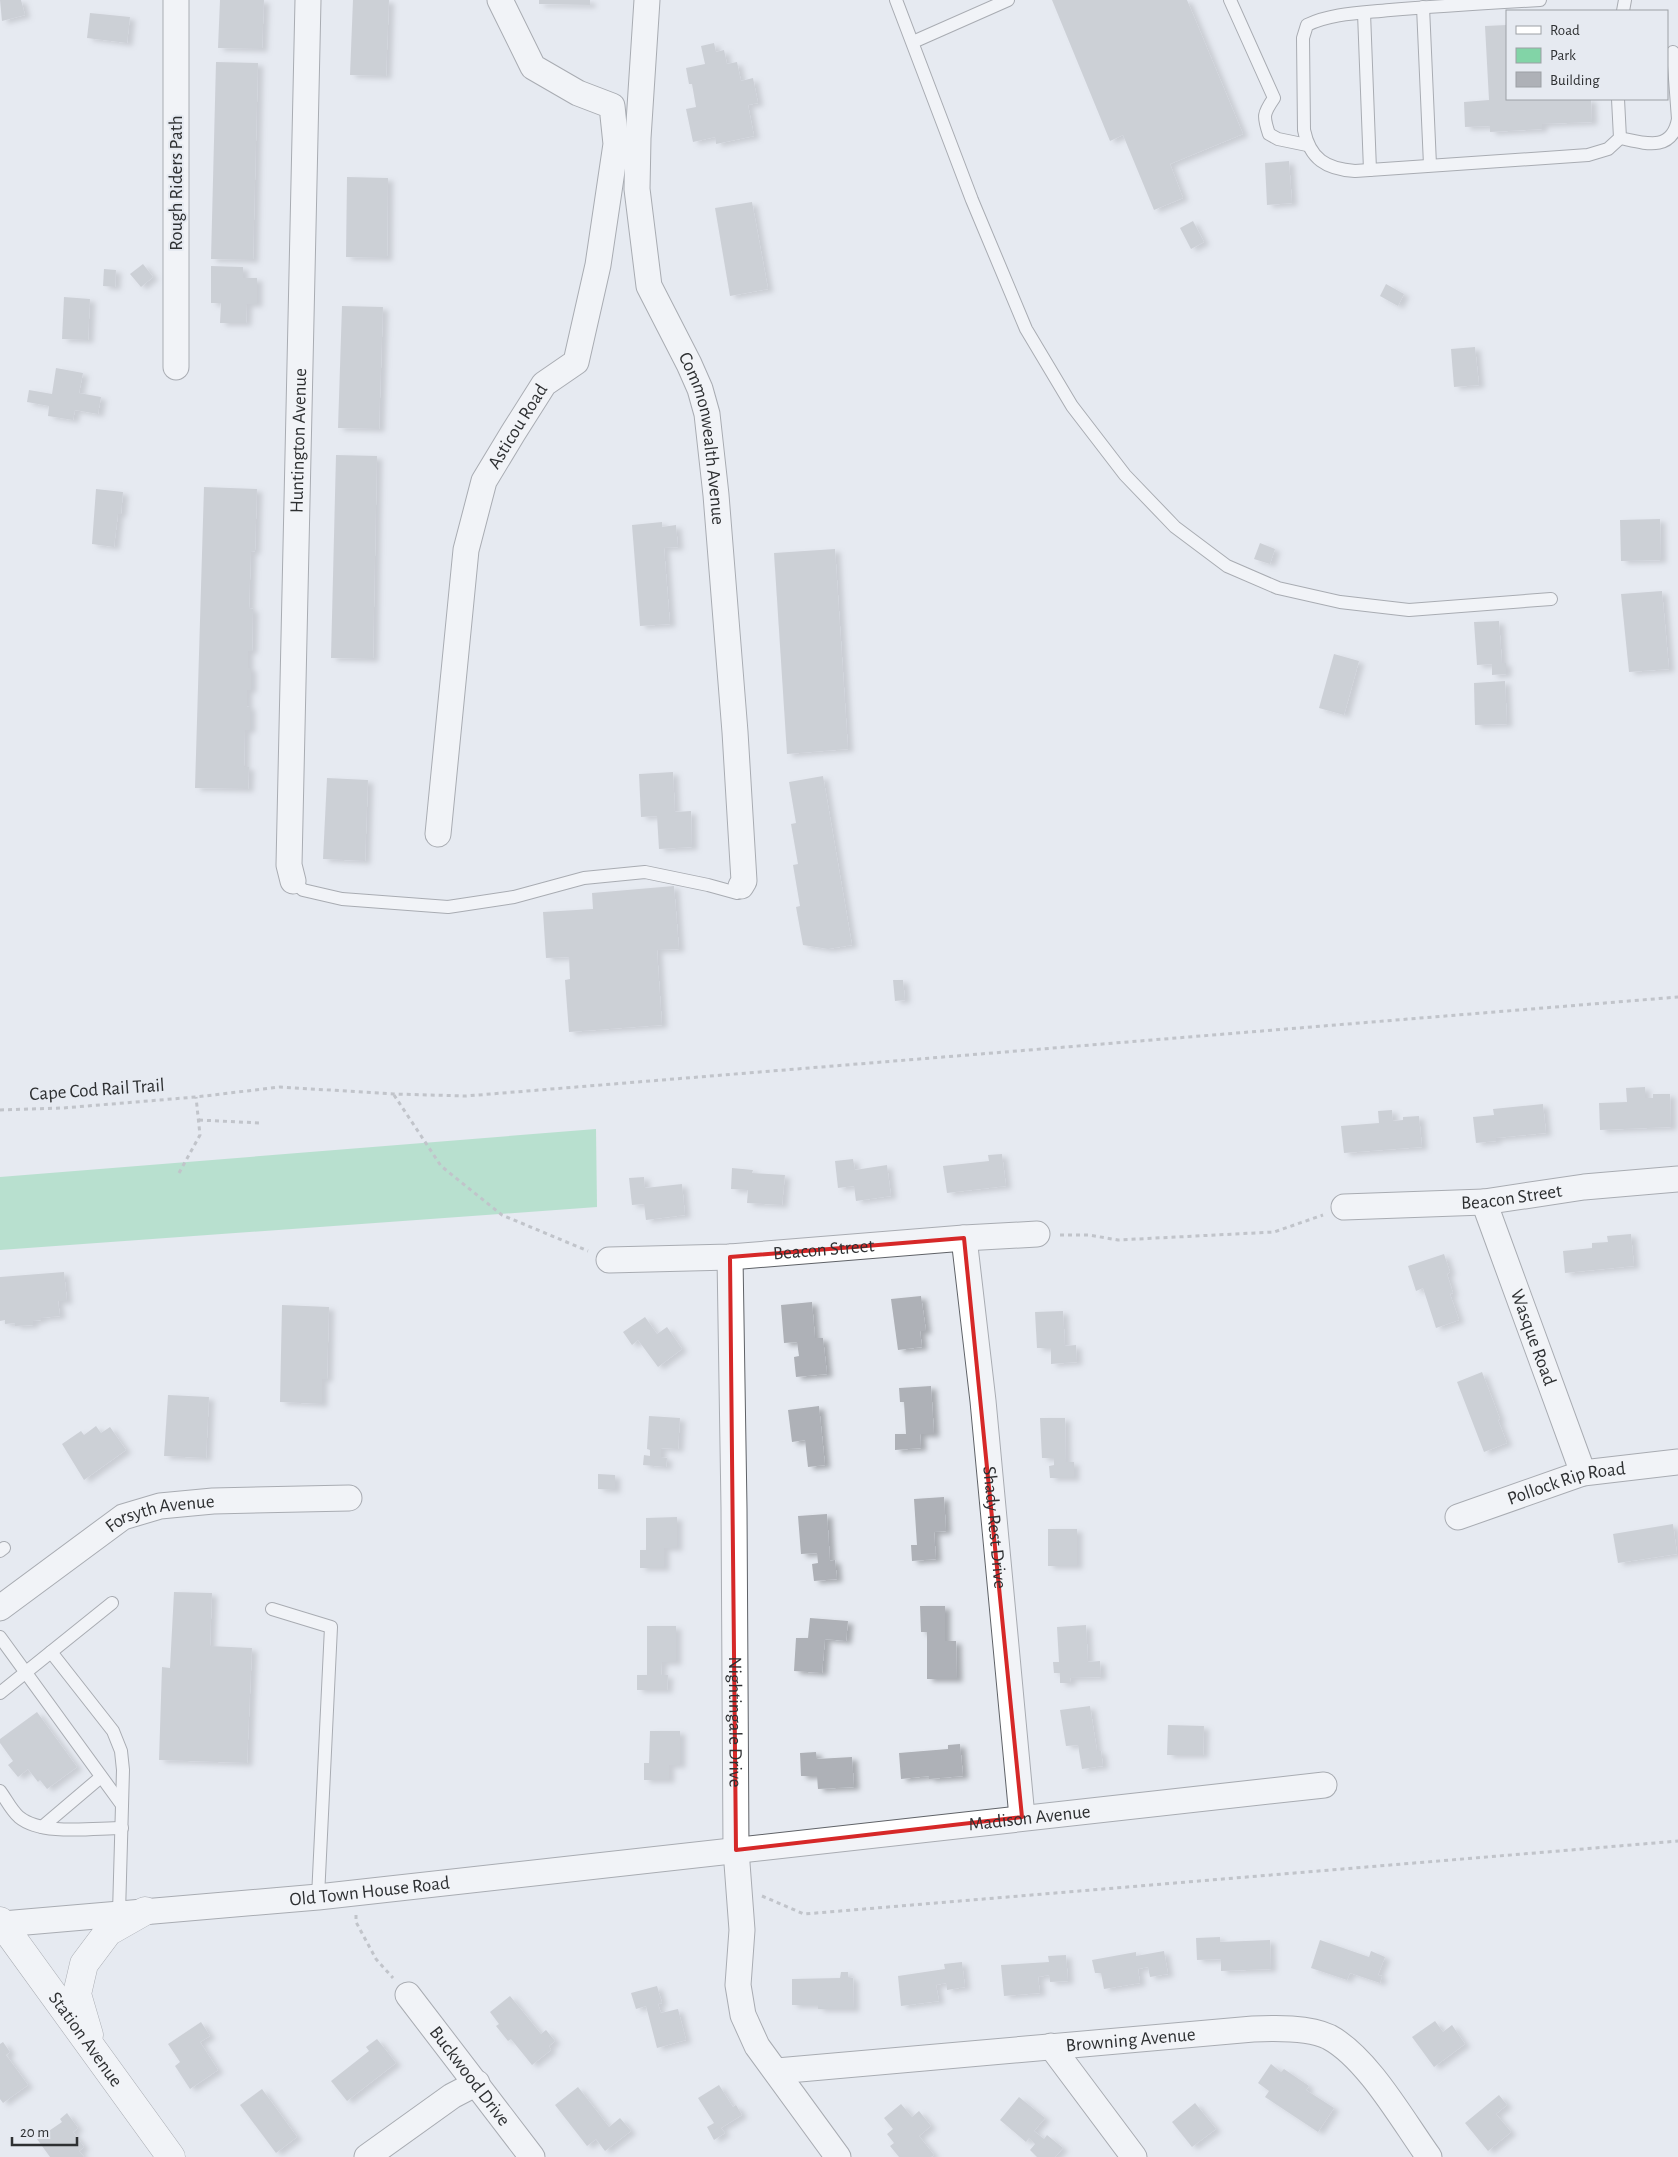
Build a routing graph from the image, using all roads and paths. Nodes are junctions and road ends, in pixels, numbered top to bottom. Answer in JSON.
{"nodes":[{"id":1,"x":176,"y":0,"type":"edge"},
{"id":2,"x":308,"y":0,"type":"edge"},
{"id":3,"x":500,"y":0,"type":"edge"},
{"id":4,"x":648,"y":0,"type":"edge"},
{"id":5,"x":896,"y":0,"type":"edge"},
{"id":6,"x":1008,"y":0,"type":"edge"},
{"id":7,"x":1230,"y":0,"type":"edge"},
{"id":8,"x":1540,"y":0,"type":"edge"},
{"id":9,"x":1424,"y":7,"type":"junction"},
{"id":10,"x":1364,"y":13,"type":"junction"},
{"id":11,"x":913,"y":42,"type":"junction"},
{"id":12,"x":1673,"y":52,"type":"dead end"},
{"id":13,"x":1618,"y":100,"type":"edge"},
{"id":14,"x":1620,"y":138,"type":"junction"},
{"id":15,"x":1307,"y":145,"type":"junction"},
{"id":16,"x":1430,"y":165,"type":"junction"},
{"id":17,"x":1370,"y":170,"type":"junction"},
{"id":18,"x":176,"y":366,"type":"dead end"},
{"id":19,"x":1551,"y":599,"type":"dead end"},
{"id":20,"x":438,"y":834,"type":"dead end"},
{"id":21,"x":293,"y":881,"type":"joint"},
{"id":22,"x":741,"y":886,"type":"joint"},
{"id":23,"x":1678,"y":997,"type":"edge"},
{"id":24,"x":394,"y":1094,"type":"junction"},
{"id":25,"x":196,"y":1098,"type":"junction"},
{"id":26,"x":0,"y":1110,"type":"edge"},
{"id":27,"x":198,"y":1120,"type":"junction"},
{"id":28,"x":260,"y":1123,"type":"dead end"},
{"id":29,"x":179,"y":1173,"type":"dead end"},
{"id":30,"x":1678,"y":1180,"type":"edge"},
{"id":31,"x":1484,"y":1202,"type":"junction"},
{"id":32,"x":1344,"y":1207,"type":"joint"},
{"id":33,"x":1037,"y":1234,"type":"joint"},
{"id":34,"x":964,"y":1238,"type":"junction"},
{"id":35,"x":730,"y":1257,"type":"junction"},
{"id":36,"x":609,"y":1260,"type":"joint"},
{"id":37,"x":1678,"y":1462,"type":"edge"},
{"id":38,"x":1583,"y":1473,"type":"junction"},
{"id":39,"x":349,"y":1498,"type":"dead end"},
{"id":40,"x":1458,"y":1517,"type":"dead end"},
{"id":41,"x":112,"y":1602,"type":"dead end"},
{"id":42,"x":0,"y":1608,"type":"edge"},
{"id":43,"x":272,"y":1609,"type":"dead end"},
{"id":44,"x":0,"y":1637,"type":"edge"},
{"id":45,"x":51,"y":1652,"type":"junction"},
{"id":46,"x":25,"y":1674,"type":"junction"},
{"id":47,"x":0,"y":1693,"type":"edge"},
{"id":48,"x":101,"y":1777,"type":"junction"},
{"id":49,"x":1324,"y":1785,"type":"dead end"},
{"id":50,"x":0,"y":1791,"type":"edge"},
{"id":51,"x":122,"y":1805,"type":"junction"},
{"id":52,"x":1022,"y":1817,"type":"junction"},
{"id":53,"x":42,"y":1827,"type":"junction"},
{"id":54,"x":122,"y":1828,"type":"junction"},
{"id":55,"x":1678,"y":1841,"type":"edge"},
{"id":56,"x":736,"y":1850,"type":"junction"},
{"id":57,"x":739,"y":1886,"type":"junction"},
{"id":58,"x":357,"y":1892,"type":"junction"},
{"id":59,"x":318,"y":1897,"type":"junction"},
{"id":60,"x":132,"y":1912,"type":"junction"},
{"id":61,"x":1,"y":1923,"type":"edge"},
{"id":62,"x":408,"y":1995,"type":"joint"},
{"id":63,"x":1051,"y":2046,"type":"junction"},
{"id":64,"x":93,"y":2051,"type":"junction"},
{"id":65,"x":776,"y":2071,"type":"junction"},
{"id":66,"x":477,"y":2082,"type":"junction"},
{"id":67,"x":171,"y":2157,"type":"edge"},
{"id":68,"x":367,"y":2157,"type":"edge"},
{"id":69,"x":532,"y":2157,"type":"edge"},
{"id":70,"x":838,"y":2157,"type":"edge"},
{"id":71,"x":1134,"y":2157,"type":"edge"},
{"id":72,"x":1428,"y":2157,"type":"edge"}],
"edges":[{"from":1,"to":18,"type":"street","name":"Rough Riders Path"},
{"from":2,"to":21,"type":"street","name":"Huntington Avenue"},
{"from":3,"to":20,"type":"street","name":"Asticou Road"},
{"from":4,"to":22,"type":"street","name":"Commonwealth Avenue"},
{"from":5,"to":11,"type":"lane"},
{"from":6,"to":11,"type":"lane"},
{"from":7,"to":15,"type":"lane"},
{"from":8,"to":9,"type":"lane"},
{"from":9,"to":10,"type":"lane"},
{"from":9,"to":16,"type":"lane"},
{"from":10,"to":15,"type":"lane"},
{"from":10,"to":17,"type":"lane"},
{"from":11,"to":19,"type":"lane"},
{"from":12,"to":14,"type":"lane"},
{"from":13,"to":14,"type":"lane"},
{"from":14,"to":16,"type":"lane"},
{"from":15,"to":17,"type":"lane"},
{"from":16,"to":17,"type":"lane"},
{"from":21,"to":22,"type":"lane"},
{"from":23,"to":24,"type":"path","name":"Cape Cod Rail Trail"},
{"from":24,"to":25,"type":"path","name":"Cape Cod Rail Trail"},
{"from":24,"to":36,"type":"path"},
{"from":25,"to":26,"type":"path","name":"Cape Cod Rail Trail"},
{"from":25,"to":27,"type":"path"},
{"from":27,"to":28,"type":"path"},
{"from":27,"to":29,"type":"path"},
{"from":30,"to":31,"type":"street","name":"Beacon Street"},
{"from":31,"to":32,"type":"street","name":"Beacon Street"},
{"from":31,"to":38,"type":"street","name":"Wasque Road"},
{"from":32,"to":33,"type":"path"},
{"from":33,"to":34,"type":"street","name":"Beacon Street"},
{"from":34,"to":35,"type":"street","name":"Beacon Street"},
{"from":34,"to":52,"type":"street","name":"Shady Rest Drive"},
{"from":35,"to":36,"type":"street","name":"Beacon Street"},
{"from":35,"to":56,"type":"street","name":"Nightingale Drive"},
{"from":37,"to":38,"type":"street","name":"Pollock Rip Road"},
{"from":38,"to":40,"type":"street","name":"Pollock Rip Road"},
{"from":39,"to":42,"type":"street","name":"Forsyth Avenue"},
{"from":41,"to":45,"type":"lane"},
{"from":43,"to":59,"type":"lane"},
{"from":44,"to":46,"type":"lane"},
{"from":45,"to":46,"type":"lane"},
{"from":45,"to":51,"type":"lane"},
{"from":46,"to":47,"type":"lane"},
{"from":46,"to":48,"type":"lane"},
{"from":48,"to":51,"type":"lane"},
{"from":48,"to":53,"type":"lane"},
{"from":49,"to":52,"type":"street","name":"Madison Avenue"},
{"from":50,"to":53,"type":"lane"},
{"from":51,"to":54,"type":"lane"},
{"from":52,"to":56,"type":"street","name":"Madison Avenue"},
{"from":53,"to":54,"type":"lane"},
{"from":54,"to":60,"type":"lane"},
{"from":55,"to":57,"type":"path"},
{"from":56,"to":57,"type":"street","name":"Nightingale Drive"},
{"from":56,"to":58,"type":"street","name":"Old Town House Road"},
{"from":57,"to":65,"type":"street","name":"Nightingale Drive"},
{"from":58,"to":59,"type":"street","name":"Old Town House Road"},
{"from":58,"to":62,"type":"path"},
{"from":59,"to":60,"type":"street","name":"Old Town House Road"},
{"from":60,"to":61,"type":"street","name":"Old Town House Road"},
{"from":60,"to":64,"type":"main road"},
{"from":61,"to":64,"type":"main road","name":"Station Avenue"},
{"from":62,"to":66,"type":"street","name":"Buckwood Drive"},
{"from":63,"to":65,"type":"street","name":"Browning Avenue"},
{"from":63,"to":71,"type":"street"},
{"from":63,"to":72,"type":"street","name":"Browning Avenue"},
{"from":64,"to":67,"type":"main road","name":"Station Avenue"},
{"from":65,"to":70,"type":"street","name":"Nightingale Drive"},
{"from":66,"to":68,"type":"street"},
{"from":66,"to":69,"type":"street","name":"Buckwood Drive"}]}
